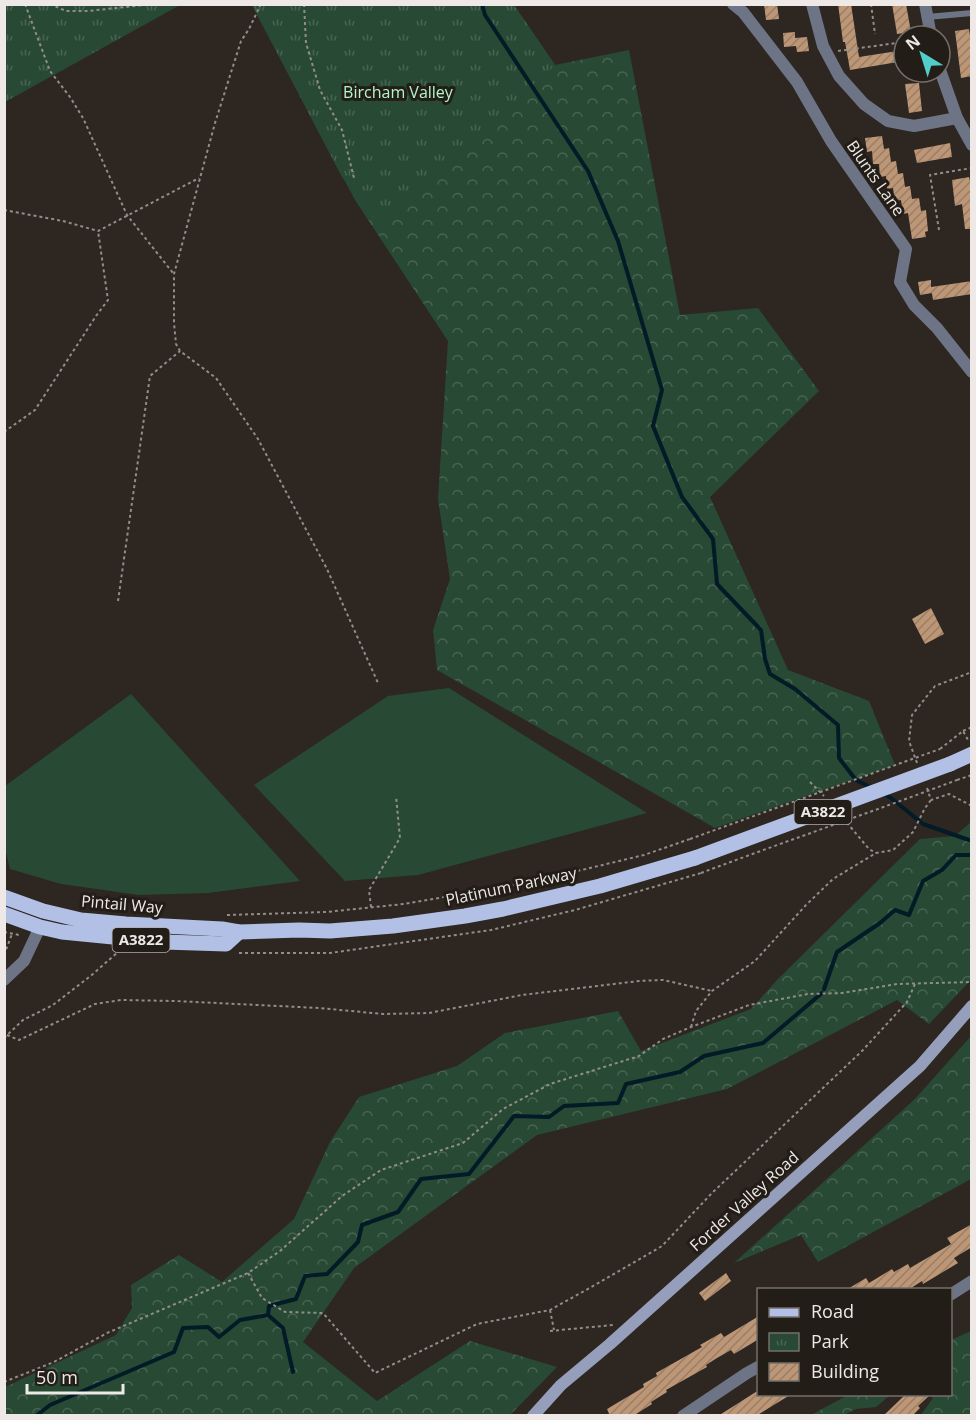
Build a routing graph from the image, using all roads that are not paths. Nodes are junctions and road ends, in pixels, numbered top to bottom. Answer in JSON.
{"nodes":[{"id":1,"x":733,"y":4,"type":"edge"},
{"id":2,"x":812,"y":4,"type":"edge"},
{"id":3,"x":926,"y":11,"type":"edge"},
{"id":4,"x":972,"y":13,"type":"edge"},
{"id":5,"x":945,"y":84,"type":"edge"},
{"id":6,"x":957,"y":118,"type":"junction"},
{"id":7,"x":972,"y":145,"type":"edge"},
{"id":8,"x":972,"y":372,"type":"edge"},
{"id":9,"x":972,"y":754,"type":"edge"},
{"id":10,"x":4,"y":897,"type":"edge"},
{"id":11,"x":4,"y":914,"type":"edge"},
{"id":12,"x":40,"y":927,"type":"junction"},
{"id":13,"x":239,"y":932,"type":"junction"},
{"id":14,"x":4,"y":980,"type":"edge"},
{"id":15,"x":972,"y":1006,"type":"edge"},
{"id":16,"x":972,"y":1281,"type":"edge"},
{"id":17,"x":952,"y":1294,"type":"edge"},
{"id":18,"x":757,"y":1368,"type":"edge"},
{"id":19,"x":533,"y":1416,"type":"edge"},
{"id":20,"x":683,"y":1416,"type":"edge"}],
"edges":[{"from":1,"to":8,"type":"street","name":"Blunts Lane"},
{"from":2,"to":6,"type":"street"},
{"from":3,"to":4,"type":"lane"},
{"from":5,"to":6,"type":"street"},
{"from":6,"to":7,"type":"street"},
{"from":9,"to":13,"type":"main road","name":"Platinum Parkway","number":"A3822","bridge":true},
{"from":10,"to":13,"type":"main road","name":"Pintail Way","number":"A3822"},
{"from":11,"to":12,"type":"main road"},
{"from":12,"to":13,"type":"main road","name":"Platinum Parkway","number":"A3822"},
{"from":12,"to":14,"type":"street"},
{"from":15,"to":19,"type":"main road","name":"Forder Valley Road"},
{"from":16,"to":17,"type":"street"},
{"from":18,"to":20,"type":"street"}]}
